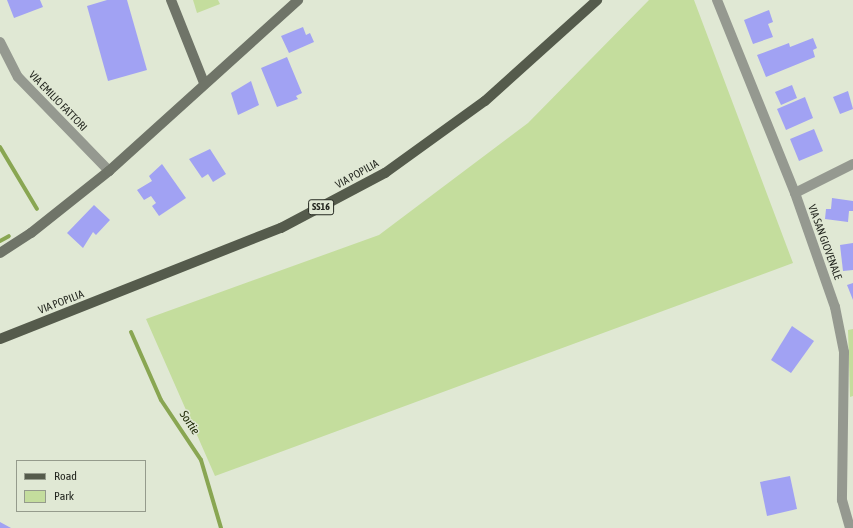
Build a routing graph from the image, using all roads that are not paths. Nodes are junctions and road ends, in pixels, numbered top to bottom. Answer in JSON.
{"nodes":[{"id":1,"x":171,"y":0,"type":"edge"},
{"id":2,"x":298,"y":0,"type":"edge"},
{"id":3,"x":597,"y":0,"type":"edge"},
{"id":4,"x":716,"y":0,"type":"edge"},
{"id":5,"x":0,"y":42,"type":"edge"},
{"id":6,"x":204,"y":83,"type":"junction"},
{"id":7,"x":853,"y":164,"type":"edge"},
{"id":8,"x":109,"y":170,"type":"junction"},
{"id":9,"x":794,"y":193,"type":"junction"},
{"id":10,"x":0,"y":253,"type":"edge"},
{"id":11,"x":0,"y":339,"type":"edge"},
{"id":12,"x":850,"y":528,"type":"edge"}],
"edges":[{"from":1,"to":6,"type":"street"},
{"from":2,"to":6,"type":"street"},
{"from":3,"to":11,"type":"main road","name":"VIA POPILIA","number":"SS16"},
{"from":4,"to":9,"type":"street","name":"VIA SAN GIOVENALE"},
{"from":5,"to":8,"type":"street","name":"VIA EMILIO FATTORI"},
{"from":6,"to":8,"type":"street"},
{"from":7,"to":9,"type":"street"},
{"from":8,"to":10,"type":"street"},
{"from":9,"to":12,"type":"street","name":"VIA SAN GIOVENALE"}]}
